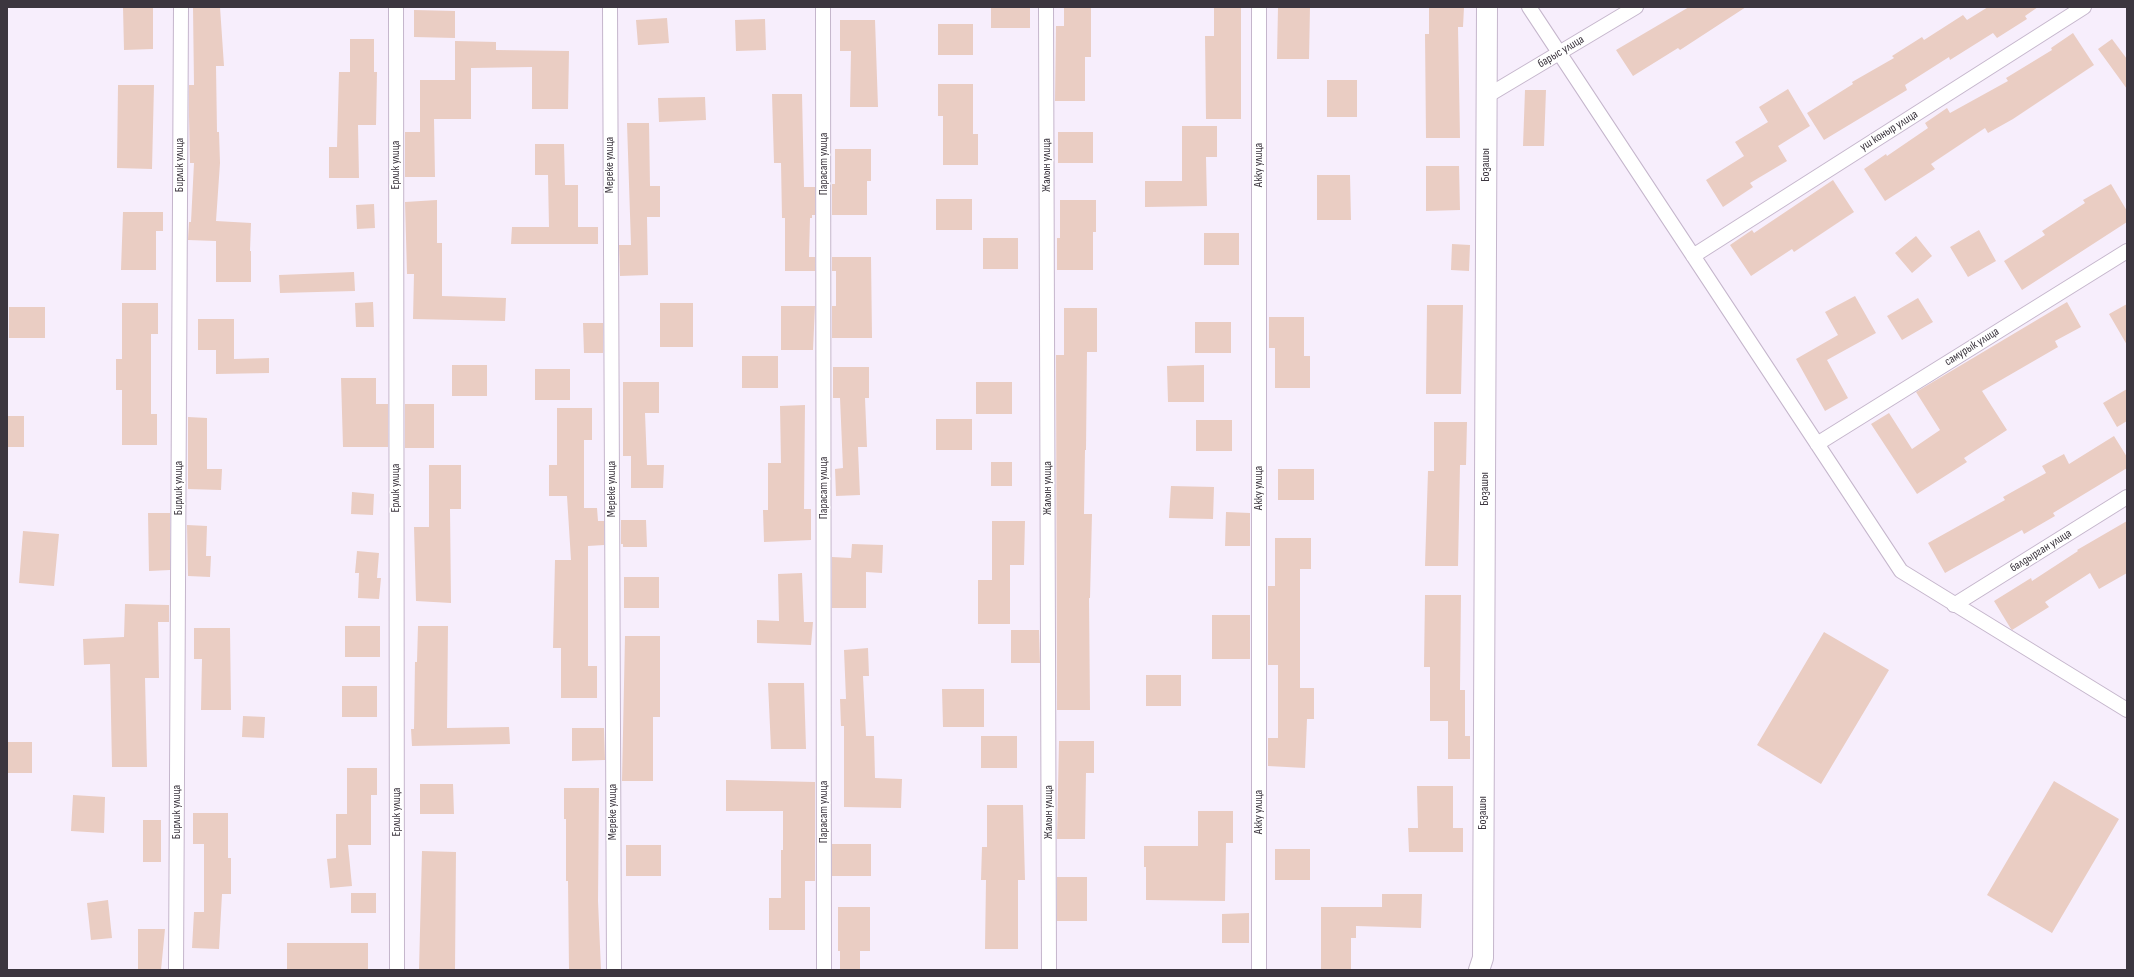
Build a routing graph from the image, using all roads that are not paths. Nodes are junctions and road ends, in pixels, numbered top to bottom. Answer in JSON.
{"nodes":[{"id":1,"x":181,"y":7,"type":"edge"},
{"id":2,"x":396,"y":7,"type":"edge"},
{"id":3,"x":610,"y":7,"type":"edge"},
{"id":4,"x":823,"y":7,"type":"edge"},
{"id":5,"x":1046,"y":7,"type":"edge"},
{"id":6,"x":1259,"y":7,"type":"edge"},
{"id":7,"x":1487,"y":7,"type":"edge"},
{"id":8,"x":1529,"y":7,"type":"edge"},
{"id":9,"x":1636,"y":7,"type":"edge"},
{"id":10,"x":2084,"y":7,"type":"edge"},
{"id":11,"x":1559,"y":53,"type":"junction"},
{"id":12,"x":1487,"y":96,"type":"junction"},
{"id":13,"x":2127,"y":250,"type":"edge"},
{"id":14,"x":1693,"y":256,"type":"junction"},
{"id":15,"x":1817,"y":444,"type":"junction"},
{"id":16,"x":2127,"y":497,"type":"edge"},
{"id":17,"x":1954,"y":605,"type":"junction"},
{"id":18,"x":2127,"y":710,"type":"edge"},
{"id":19,"x":176,"y":970,"type":"edge"},
{"id":20,"x":397,"y":970,"type":"edge"},
{"id":21,"x":614,"y":970,"type":"edge"},
{"id":22,"x":824,"y":970,"type":"edge"},
{"id":23,"x":1049,"y":970,"type":"edge"},
{"id":24,"x":1259,"y":970,"type":"edge"},
{"id":25,"x":1479,"y":970,"type":"edge"}],
"edges":[{"from":1,"to":19,"type":"street","name":"Бирлик улица"},
{"from":2,"to":20,"type":"street","name":"Ерлик улица"},
{"from":3,"to":21,"type":"street","name":"Мереке улица"},
{"from":4,"to":22,"type":"street","name":"Парасат улица"},
{"from":5,"to":23,"type":"street","name":"Жалын улица"},
{"from":6,"to":24,"type":"street","name":"Акку улица"},
{"from":7,"to":12,"type":"street","name":"Бозашы"},
{"from":8,"to":11,"type":"street"},
{"from":9,"to":11,"type":"street","name":"барыс улица"},
{"from":10,"to":14,"type":"street","name":"уш коныр улица"},
{"from":11,"to":12,"type":"street","name":"барыс улица"},
{"from":11,"to":14,"type":"street"},
{"from":12,"to":25,"type":"street","name":"Бозашы"},
{"from":13,"to":15,"type":"street","name":"самурык улица"},
{"from":14,"to":15,"type":"street"},
{"from":15,"to":17,"type":"street"},
{"from":16,"to":17,"type":"street","name":"балдырган улица"},
{"from":17,"to":18,"type":"street"}]}
